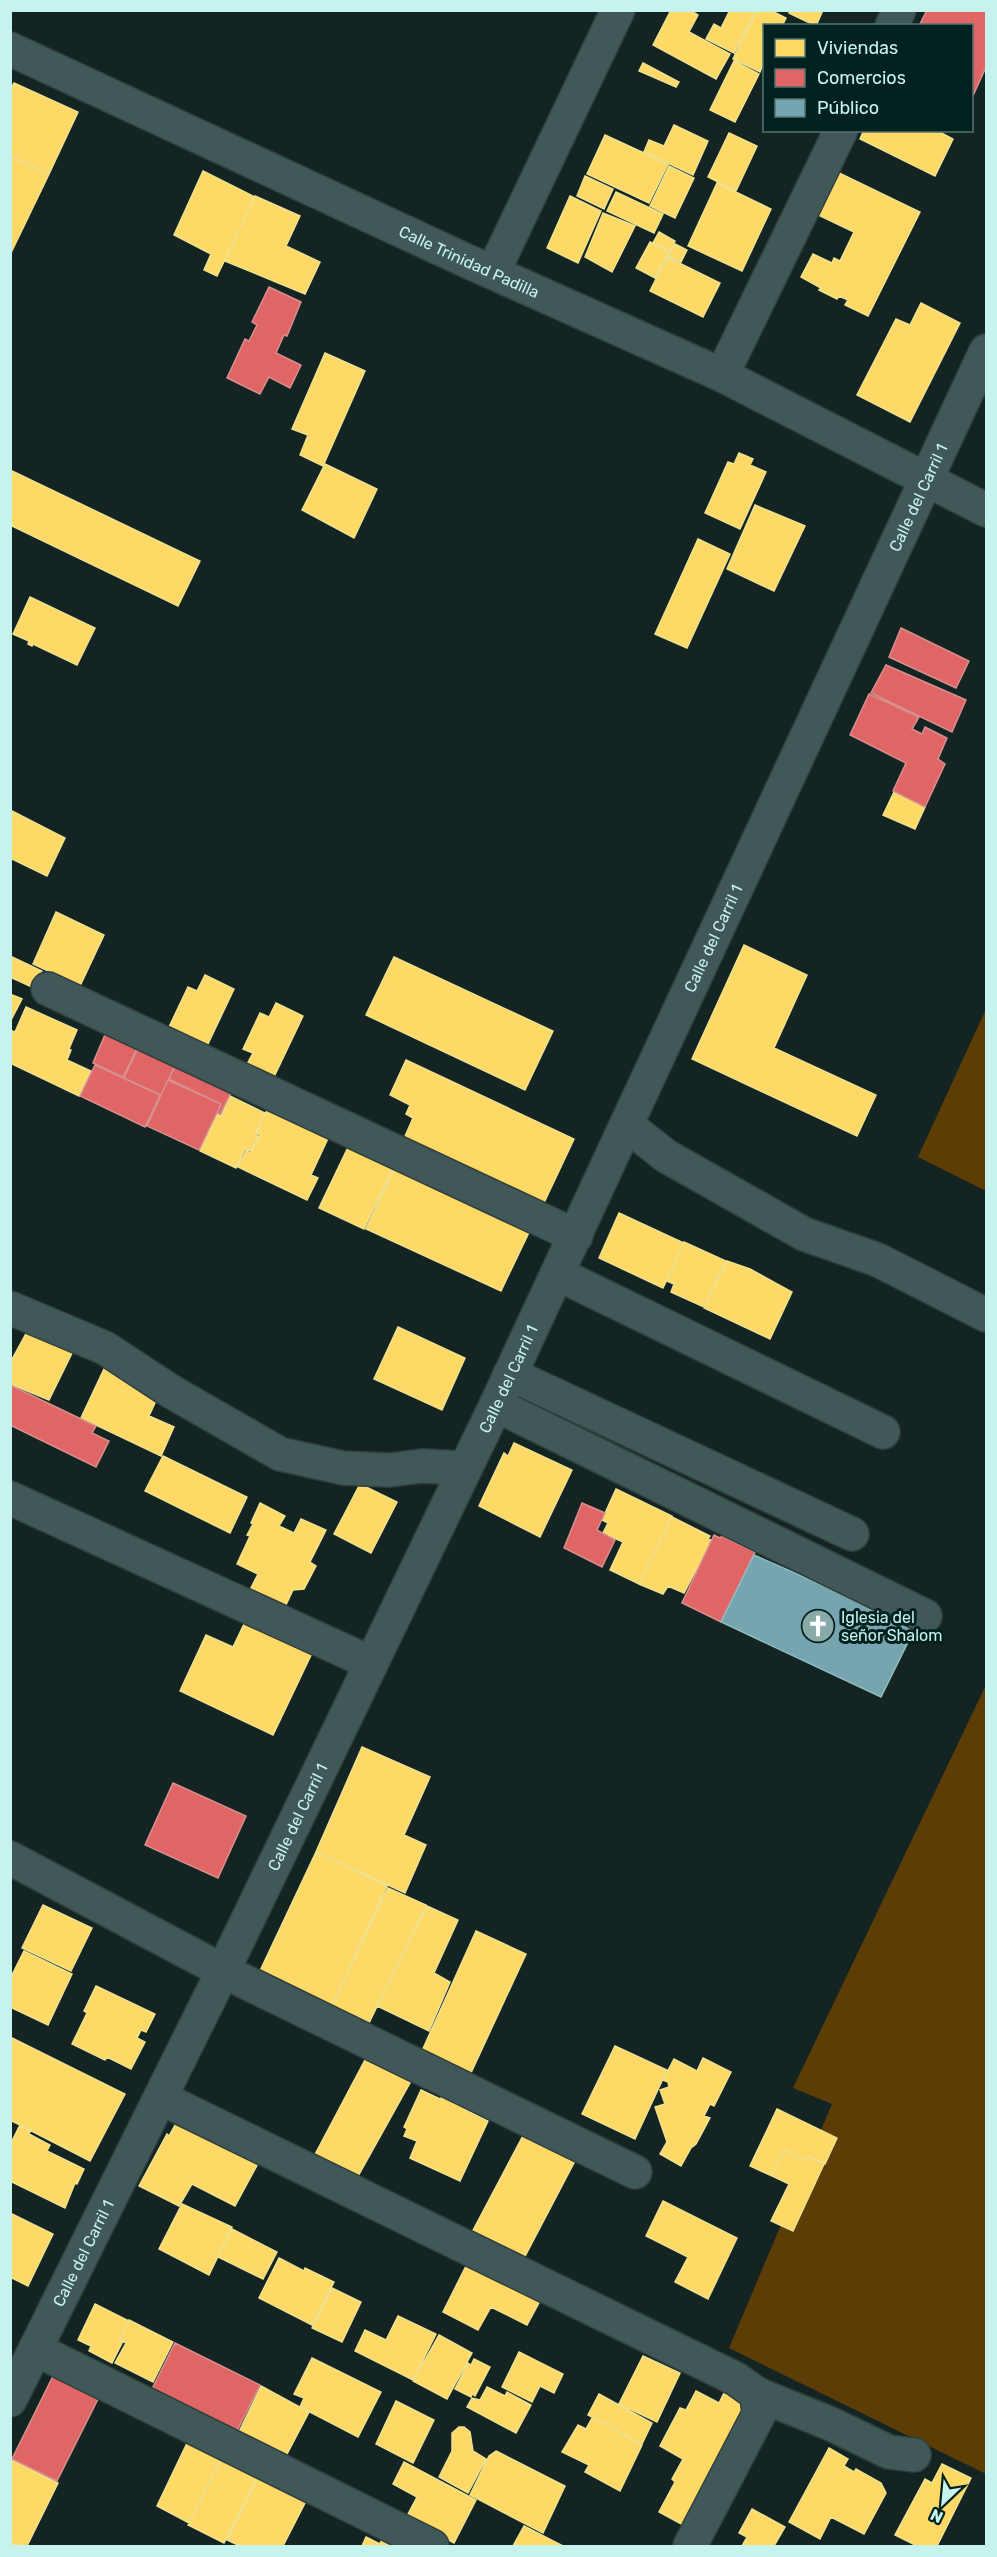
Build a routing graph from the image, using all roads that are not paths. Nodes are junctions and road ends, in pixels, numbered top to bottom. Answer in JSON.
{"nodes":[{"id":1,"x":618,"y":10,"type":"edge"},
{"id":2,"x":899,"y":10,"type":"edge"},
{"id":3,"x":893,"y":24,"type":"edge"},
{"id":4,"x":10,"y":49,"type":"edge"},
{"id":5,"x":840,"y":132,"type":"edge"},
{"id":6,"x":493,"y":272,"type":"junction"},
{"id":7,"x":987,"y":351,"type":"edge"},
{"id":8,"x":722,"y":375,"type":"junction"},
{"id":9,"x":926,"y":479,"type":"junction"},
{"id":10,"x":987,"y":510,"type":"edge"},
{"id":11,"x":48,"y":989,"type":"dead end"},
{"id":12,"x":627,"y":1125,"type":"junction"},
{"id":13,"x":576,"y":1236,"type":"junction"},
{"id":14,"x":558,"y":1274,"type":"junction"},
{"id":15,"x":10,"y":1308,"type":"edge"},
{"id":16,"x":987,"y":1315,"type":"edge"},
{"id":17,"x":510,"y":1374,"type":"junction"},
{"id":18,"x":496,"y":1404,"type":"junction"},
{"id":19,"x":883,"y":1432,"type":"dead end"},
{"id":20,"x":465,"y":1468,"type":"junction"},
{"id":21,"x":10,"y":1498,"type":"edge"},
{"id":22,"x":852,"y":1534,"type":"dead end"},
{"id":23,"x":925,"y":1616,"type":"dead end"},
{"id":24,"x":371,"y":1663,"type":"junction"},
{"id":25,"x":10,"y":1858,"type":"edge"},
{"id":26,"x":223,"y":1971,"type":"junction"},
{"id":27,"x":160,"y":2098,"type":"junction"},
{"id":28,"x":635,"y":2172,"type":"dead end"},
{"id":29,"x":37,"y":2350,"type":"junction"},
{"id":30,"x":758,"y":2394,"type":"junction"},
{"id":31,"x":10,"y":2400,"type":"edge"},
{"id":32,"x":914,"y":2455,"type":"dead end"},
{"id":33,"x":432,"y":2547,"type":"edge"},
{"id":34,"x":690,"y":2547,"type":"edge"}],
"edges":[{"from":1,"to":6,"type":"street"},
{"from":2,"to":3,"type":"street"},
{"from":4,"to":6,"type":"street","name":"Calle Trinidad Padilla"},
{"from":5,"to":8,"type":"street"},
{"from":6,"to":8,"type":"street","name":"Calle Trinidad Padilla"},
{"from":7,"to":9,"type":"street","name":"Calle del Carril 1"},
{"from":8,"to":9,"type":"street","name":"Calle Trinidad Padilla"},
{"from":9,"to":10,"type":"street","name":"Calle Trinidad Padilla"},
{"from":9,"to":12,"type":"street","name":"Calle del Carril 1"},
{"from":11,"to":13,"type":"street"},
{"from":12,"to":13,"type":"street","name":"Calle del Carril 1"},
{"from":12,"to":16,"type":"street"},
{"from":13,"to":14,"type":"street","name":"Calle del Carril 1"},
{"from":14,"to":17,"type":"street","name":"Calle del Carril 1"},
{"from":14,"to":19,"type":"street"},
{"from":15,"to":20,"type":"street"},
{"from":17,"to":18,"type":"street","name":"Calle del Carril 1"},
{"from":17,"to":22,"type":"street"},
{"from":18,"to":20,"type":"street","name":"Calle del Carril 1"},
{"from":18,"to":23,"type":"street"},
{"from":20,"to":24,"type":"street","name":"Calle del Carril 1"},
{"from":21,"to":24,"type":"street"},
{"from":24,"to":26,"type":"street","name":"Calle del Carril 1"},
{"from":25,"to":26,"type":"street"},
{"from":26,"to":27,"type":"street","name":"Calle del Carril 1"},
{"from":26,"to":28,"type":"street"},
{"from":27,"to":29,"type":"street","name":"Calle del Carril 1"},
{"from":27,"to":30,"type":"street"},
{"from":29,"to":31,"type":"street","name":"Calle del Carril 1"},
{"from":29,"to":33,"type":"street"},
{"from":30,"to":32,"type":"street"},
{"from":30,"to":34,"type":"street"}]}
